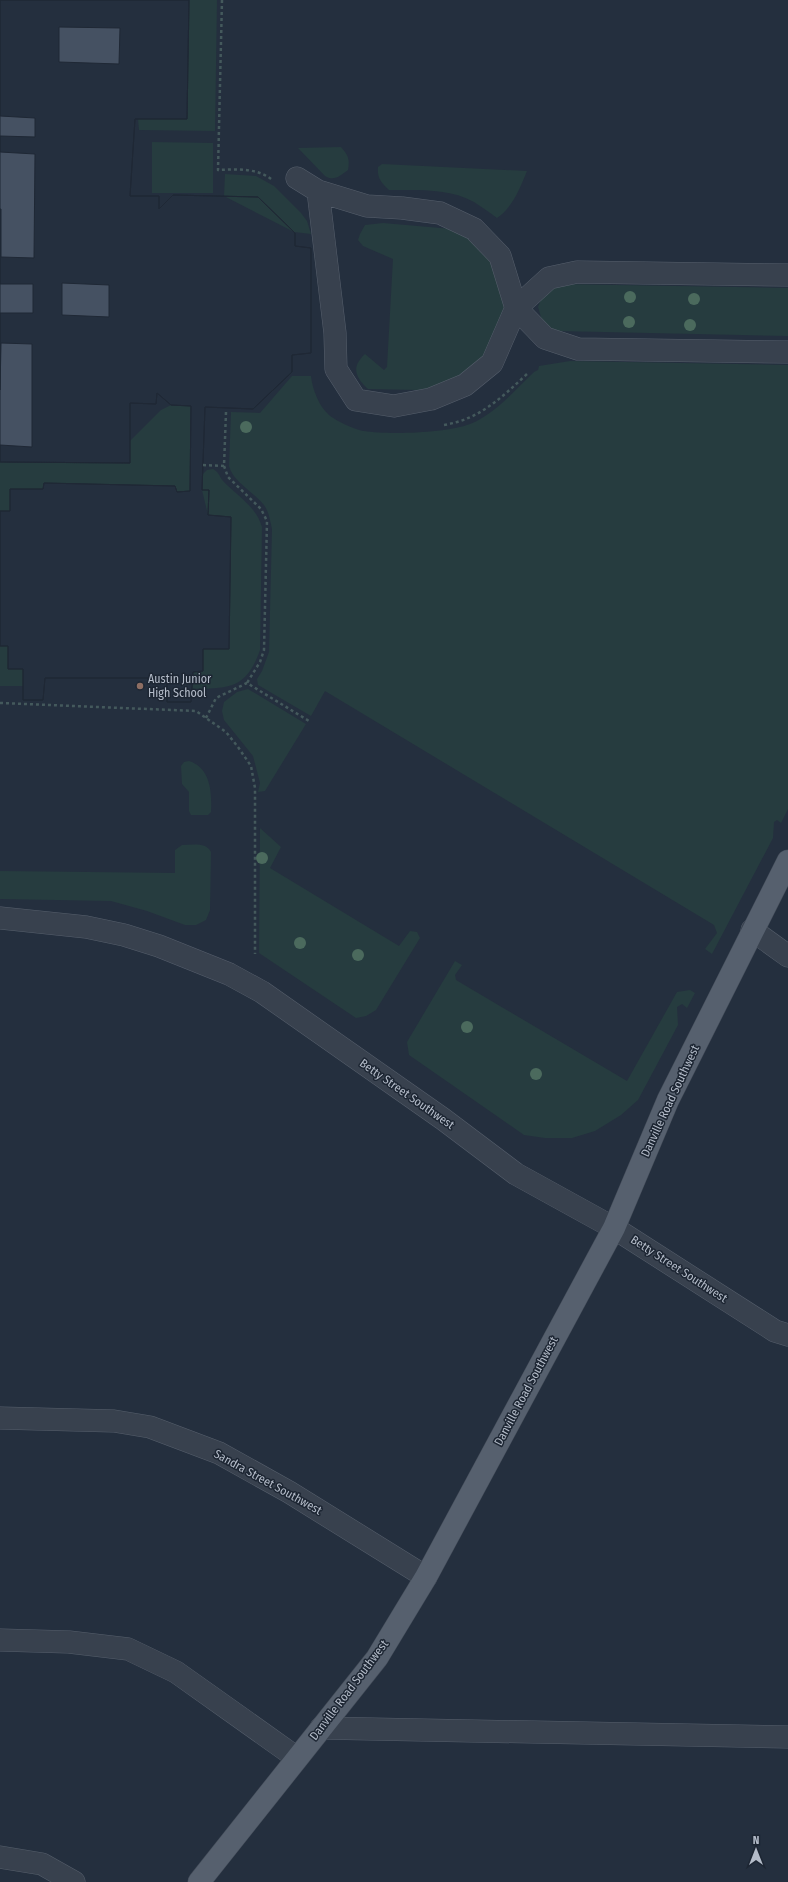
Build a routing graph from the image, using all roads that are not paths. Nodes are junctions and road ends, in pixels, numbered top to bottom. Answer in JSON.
{"nodes":[{"id":1,"x":297,"y":178,"type":"dead end"},
{"id":2,"x":318,"y":191,"type":"junction"},
{"id":3,"x":788,"y":275,"type":"edge"},
{"id":4,"x":516,"y":308,"type":"junction"},
{"id":5,"x":788,"y":352,"type":"edge"},
{"id":6,"x":788,"y":861,"type":"edge"},
{"id":7,"x":0,"y":918,"type":"edge"},
{"id":8,"x":752,"y":930,"type":"junction"},
{"id":9,"x":788,"y":956,"type":"edge"},
{"id":10,"x":614,"y":1228,"type":"junction"},
{"id":11,"x":788,"y":1335,"type":"edge"},
{"id":12,"x":0,"y":1418,"type":"edge"},
{"id":13,"x":426,"y":1578,"type":"junction"},
{"id":14,"x":0,"y":1640,"type":"edge"},
{"id":15,"x":321,"y":1728,"type":"junction"},
{"id":16,"x":788,"y":1737,"type":"edge"},
{"id":17,"x":297,"y":1758,"type":"junction"},
{"id":18,"x":0,"y":1857,"type":"edge"},
{"id":19,"x":74,"y":1882,"type":"edge"},
{"id":20,"x":199,"y":1882,"type":"edge"}],
"edges":[{"from":1,"to":2,"type":"street"},
{"from":2,"to":4,"type":"street"},
{"from":2,"to":4,"type":"street"},
{"from":3,"to":4,"type":"street"},
{"from":4,"to":5,"type":"street"},
{"from":6,"to":8,"type":"main road","name":"Danville Road Southwest"},
{"from":7,"to":10,"type":"street","name":"Betty Street Southwest"},
{"from":8,"to":9,"type":"street"},
{"from":8,"to":10,"type":"main road","name":"Danville Road Southwest"},
{"from":10,"to":11,"type":"street","name":"Betty Street Southwest"},
{"from":10,"to":13,"type":"main road","name":"Danville Road Southwest"},
{"from":12,"to":13,"type":"street","name":"Sandra Street Southwest"},
{"from":13,"to":15,"type":"main road","name":"Danville Road Southwest"},
{"from":14,"to":17,"type":"street"},
{"from":15,"to":16,"type":"street"},
{"from":15,"to":17,"type":"main road","name":"Danville Road Southwest"},
{"from":17,"to":20,"type":"main road","name":"Danville Road Southwest"},
{"from":18,"to":19,"type":"street"}]}
